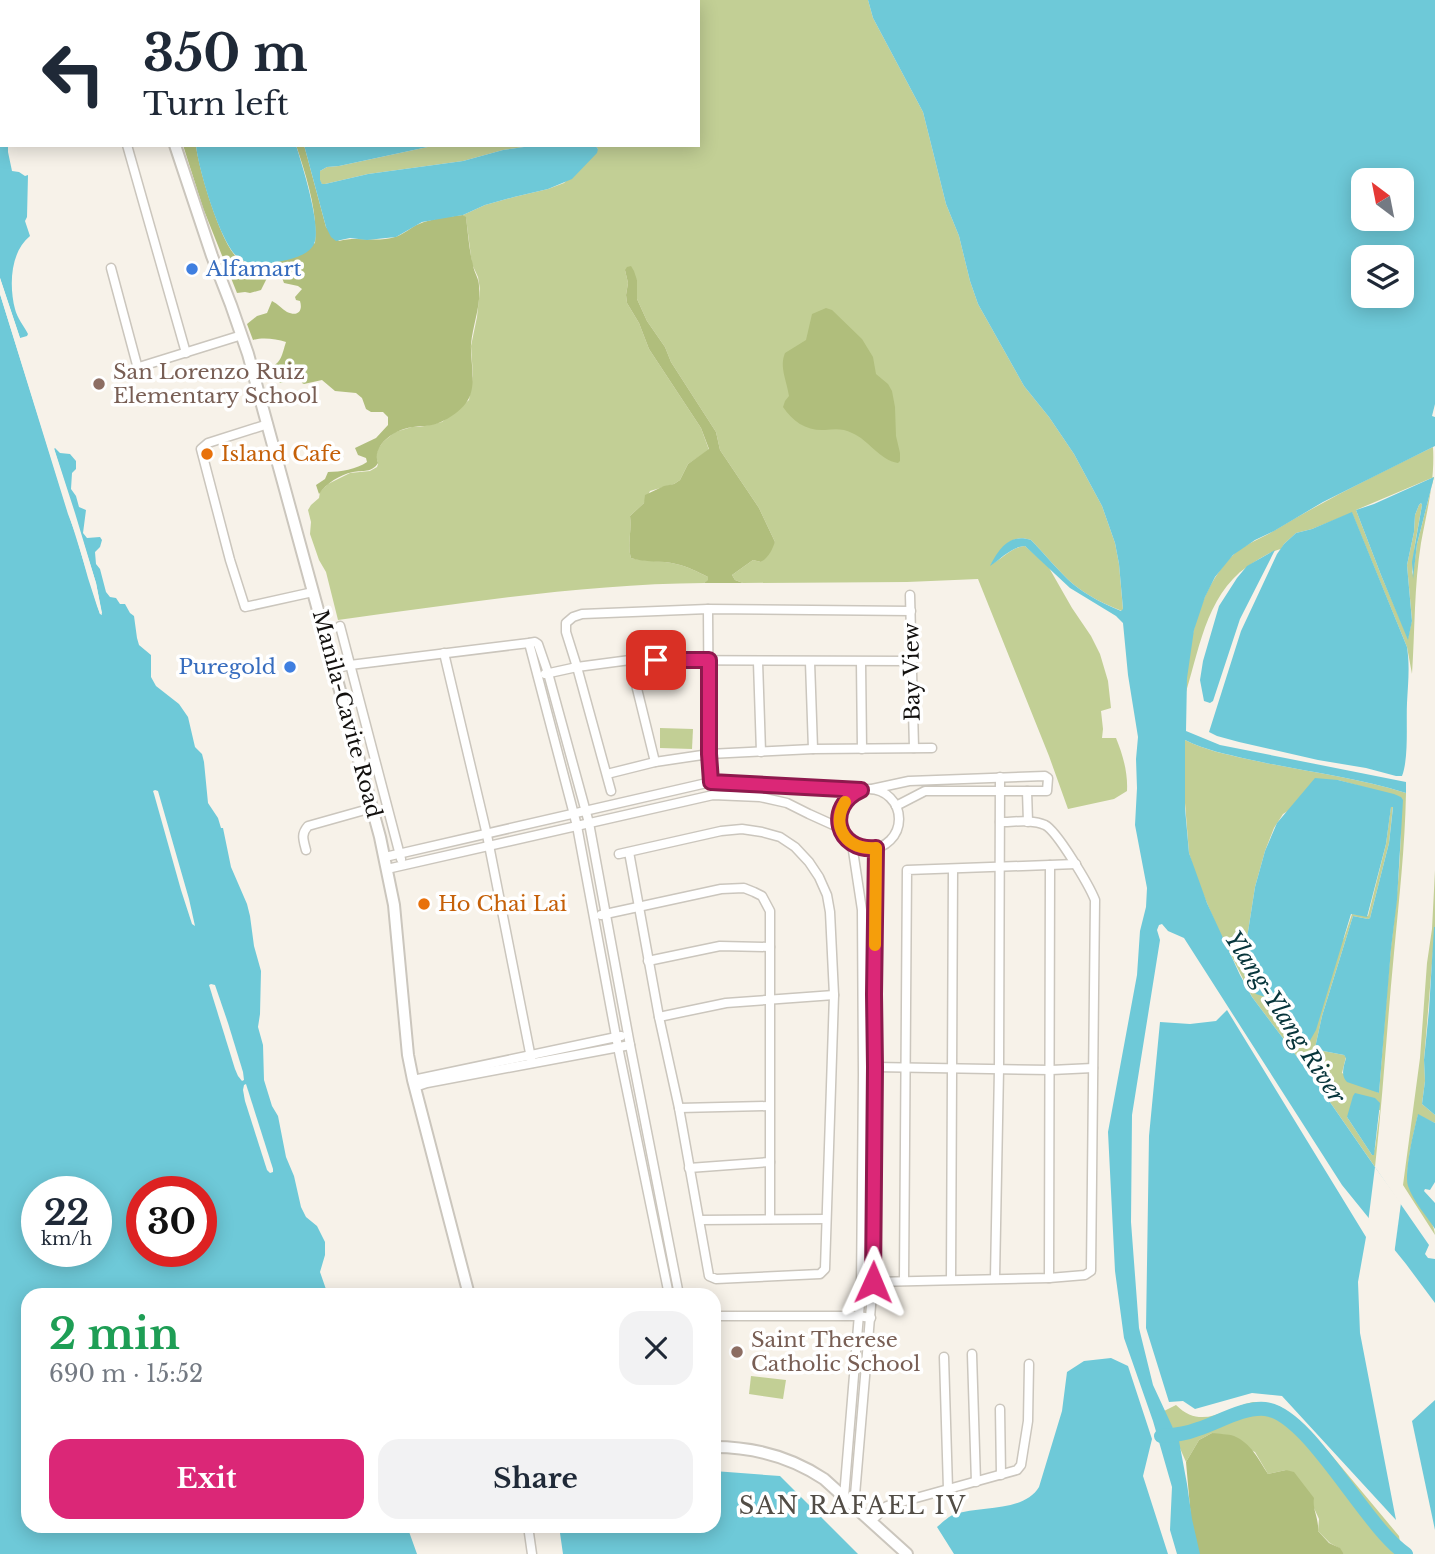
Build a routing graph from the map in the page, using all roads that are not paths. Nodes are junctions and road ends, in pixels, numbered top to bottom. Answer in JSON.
{"nodes":[{"id":1,"x":128,"y":147,"type":"edge"},
{"id":2,"x":176,"y":147,"type":"edge"},
{"id":3,"x":111,"y":268,"type":"dead end"},
{"id":4,"x":242,"y":335,"type":"junction"},
{"id":5,"x":186,"y":353,"type":"junction"},
{"id":6,"x":268,"y":424,"type":"junction"},
{"id":7,"x":313,"y":592,"type":"junction"},
{"id":8,"x":911,"y":595,"type":"dead end"},
{"id":9,"x":708,"y":609,"type":"junction"},
{"id":10,"x":911,"y":611,"type":"junction"},
{"id":11,"x":340,"y":626,"type":"dead end"},
{"id":12,"x":444,"y":653,"type":"junction"},
{"id":13,"x":630,"y":660,"type":"junction"},
{"id":14,"x":709,"y":660,"type":"junction"},
{"id":15,"x":758,"y":662,"type":"junction"},
{"id":16,"x":810,"y":662,"type":"junction"},
{"id":17,"x":861,"y":662,"type":"junction"},
{"id":18,"x":912,"y":662,"type":"junction"},
{"id":19,"x":350,"y":665,"type":"junction"},
{"id":20,"x":577,"y":667,"type":"junction"},
{"id":21,"x":334,"y":670,"type":"junction"},
{"id":22,"x":543,"y":674,"type":"junction"},
{"id":23,"x":914,"y":748,"type":"junction"},
{"id":24,"x":932,"y":748,"type":"dead end"},
{"id":25,"x":813,"y":750,"type":"junction"},
{"id":26,"x":862,"y":750,"type":"junction"},
{"id":27,"x":761,"y":752,"type":"junction"},
{"id":28,"x":709,"y":754,"type":"junction"},
{"id":29,"x":655,"y":762,"type":"junction"},
{"id":30,"x":607,"y":774,"type":"junction"},
{"id":31,"x":1000,"y":777,"type":"junction"},
{"id":32,"x":711,"y":782,"type":"junction"},
{"id":33,"x":872,"y":789,"type":"junction"},
{"id":34,"x":861,"y":790,"type":"junction"},
{"id":35,"x":1000,"y":790,"type":"junction"},
{"id":36,"x":1027,"y":790,"type":"junction"},
{"id":37,"x":611,"y":791,"type":"dead end"},
{"id":38,"x":713,"y":795,"type":"junction"},
{"id":39,"x":896,"y":806,"type":"junction"},
{"id":40,"x":372,"y":808,"type":"junction"},
{"id":41,"x":586,"y":812,"type":"junction"},
{"id":42,"x":574,"y":814,"type":"junction"},
{"id":43,"x":1000,"y":822,"type":"junction"},
{"id":44,"x":1028,"y":822,"type":"junction"},
{"id":45,"x":589,"y":823,"type":"junction"},
{"id":46,"x":577,"y":826,"type":"junction"},
{"id":47,"x":840,"y":828,"type":"junction"},
{"id":48,"x":487,"y":835,"type":"junction"},
{"id":49,"x":852,"y":844,"type":"junction"},
{"id":50,"x":489,"y":846,"type":"junction"},
{"id":51,"x":876,"y":848,"type":"junction"},
{"id":52,"x":306,"y":850,"type":"dead end"},
{"id":53,"x":629,"y":852,"type":"junction"},
{"id":54,"x":400,"y":854,"type":"junction"},
{"id":55,"x":619,"y":854,"type":"dead end"},
{"id":56,"x":385,"y":857,"type":"junction"},
{"id":57,"x":1076,"y":864,"type":"junction"},
{"id":58,"x":403,"y":865,"type":"junction"},
{"id":59,"x":1050,"y":865,"type":"junction"},
{"id":60,"x":1000,"y":867,"type":"junction"},
{"id":61,"x":387,"y":869,"type":"junction"},
{"id":62,"x":953,"y":869,"type":"junction"},
{"id":63,"x":638,"y":907,"type":"junction"},
{"id":64,"x":606,"y":914,"type":"junction"},
{"id":65,"x":594,"y":916,"type":"junction"},
{"id":66,"x":770,"y":947,"type":"junction"},
{"id":67,"x":649,"y":961,"type":"junction"},
{"id":68,"x":863,"y":994,"type":"junction"},
{"id":69,"x":874,"y":994,"type":"junction"},
{"id":70,"x":834,"y":995,"type":"junction"},
{"id":71,"x":771,"y":1001,"type":"junction"},
{"id":72,"x":659,"y":1017,"type":"junction"},
{"id":73,"x":628,"y":1035,"type":"junction"},
{"id":74,"x":617,"y":1037,"type":"junction"},
{"id":75,"x":630,"y":1045,"type":"junction"},
{"id":76,"x":618,"y":1047,"type":"junction"},
{"id":77,"x":532,"y":1058,"type":"junction"},
{"id":78,"x":875,"y":1067,"type":"junction"},
{"id":79,"x":906,"y":1067,"type":"junction"},
{"id":80,"x":953,"y":1068,"type":"junction"},
{"id":81,"x":1093,"y":1068,"type":"junction"},
{"id":82,"x":999,"y":1069,"type":"junction"},
{"id":83,"x":1051,"y":1070,"type":"junction"},
{"id":84,"x":414,"y":1083,"type":"junction"},
{"id":85,"x":769,"y":1105,"type":"junction"},
{"id":86,"x":679,"y":1108,"type":"junction"},
{"id":87,"x":770,"y":1162,"type":"junction"},
{"id":88,"x":689,"y":1168,"type":"junction"},
{"id":89,"x":770,"y":1219,"type":"junction"},
{"id":90,"x":826,"y":1219,"type":"junction"},
{"id":91,"x":699,"y":1220,"type":"junction"},
{"id":92,"x":995,"y":1278,"type":"junction"},
{"id":93,"x":1049,"y":1278,"type":"junction"},
{"id":94,"x":951,"y":1279,"type":"junction"},
{"id":95,"x":904,"y":1280,"type":"junction"},
{"id":96,"x":873,"y":1282,"type":"junction"},
{"id":97,"x":467,"y":1288,"type":"edge"},
{"id":98,"x":668,"y":1288,"type":"edge"},
{"id":99,"x":678,"y":1288,"type":"edge"},
{"id":100,"x":721,"y":1316,"type":"edge"},
{"id":101,"x":858,"y":1317,"type":"junction"},
{"id":102,"x":870,"y":1318,"type":"junction"},
{"id":103,"x":972,"y":1354,"type":"dead end"},
{"id":104,"x":944,"y":1357,"type":"dead end"},
{"id":105,"x":1029,"y":1364,"type":"dead end"},
{"id":106,"x":1000,"y":1409,"type":"dead end"},
{"id":107,"x":721,"y":1447,"type":"edge"},
{"id":108,"x":1001,"y":1475,"type":"junction"},
{"id":109,"x":976,"y":1482,"type":"junction"},
{"id":110,"x":948,"y":1489,"type":"junction"},
{"id":111,"x":844,"y":1497,"type":"junction"},
{"id":112,"x":854,"y":1507,"type":"junction"},
{"id":113,"x":871,"y":1521,"type":"junction"},
{"id":114,"x":529,"y":1533,"type":"edge"},
{"id":115,"x":531,"y":1554,"type":"edge"},
{"id":116,"x":907,"y":1554,"type":"edge"}],
"edges":[{"from":1,"to":5,"type":"street"},
{"from":2,"to":4,"type":"main road","name":"Manila-Cavite Road"},
{"from":3,"to":5,"type":"street"},
{"from":4,"to":5,"type":"street"},
{"from":4,"to":6,"type":"main road","name":"Manila-Cavite Road"},
{"from":6,"to":7,"type":"main road","name":"Manila-Cavite Road"},
{"from":6,"to":7,"type":"street"},
{"from":7,"to":21,"type":"main road","name":"Manila-Cavite Road"},
{"from":8,"to":10,"type":"street","name":"Bay View"},
{"from":9,"to":10,"type":"street"},
{"from":9,"to":14,"type":"street"},
{"from":9,"to":20,"type":"street"},
{"from":10,"to":18,"type":"street","name":"Bay View"},
{"from":11,"to":19,"type":"street"},
{"from":12,"to":19,"type":"street"},
{"from":12,"to":22,"type":"street"},
{"from":12,"to":48,"type":"street"},
{"from":13,"to":14,"type":"street"},
{"from":13,"to":20,"type":"street"},
{"from":13,"to":29,"type":"street"},
{"from":14,"to":15,"type":"street"},
{"from":14,"to":28,"type":"street"},
{"from":15,"to":16,"type":"street"},
{"from":15,"to":27,"type":"street"},
{"from":16,"to":17,"type":"street"},
{"from":16,"to":25,"type":"street"},
{"from":17,"to":18,"type":"street"},
{"from":17,"to":26,"type":"street"},
{"from":18,"to":23,"type":"street","name":"Bay View"},
{"from":19,"to":21,"type":"street"},
{"from":19,"to":54,"type":"street"},
{"from":20,"to":22,"type":"street"},
{"from":20,"to":30,"type":"street"},
{"from":21,"to":40,"type":"main road","name":"Manila-Cavite Road"},
{"from":22,"to":41,"type":"street"},
{"from":22,"to":42,"type":"street"},
{"from":23,"to":24,"type":"street"},
{"from":23,"to":26,"type":"street"},
{"from":25,"to":26,"type":"street"},
{"from":25,"to":27,"type":"street"},
{"from":27,"to":28,"type":"street"},
{"from":28,"to":29,"type":"street"},
{"from":28,"to":32,"type":"street"},
{"from":29,"to":30,"type":"street"},
{"from":30,"to":37,"type":"street"},
{"from":31,"to":33,"type":"street"},
{"from":31,"to":35,"type":"street"},
{"from":31,"to":36,"type":"street"},
{"from":32,"to":34,"type":"street"},
{"from":32,"to":38,"type":"street"},
{"from":32,"to":41,"type":"street"},
{"from":33,"to":34,"type":"street"},
{"from":33,"to":39,"type":"street"},
{"from":34,"to":47,"type":"street"},
{"from":35,"to":36,"type":"street"},
{"from":35,"to":39,"type":"street"},
{"from":35,"to":43,"type":"street"},
{"from":36,"to":44,"type":"street"},
{"from":38,"to":45,"type":"street"},
{"from":38,"to":47,"type":"street"},
{"from":39,"to":51,"type":"street"},
{"from":40,"to":52,"type":"street"},
{"from":40,"to":56,"type":"main road","name":"Manila-Cavite Road"},
{"from":41,"to":42,"type":"street"},
{"from":41,"to":45,"type":"street"},
{"from":42,"to":46,"type":"street"},
{"from":42,"to":48,"type":"street"},
{"from":43,"to":44,"type":"street"},
{"from":43,"to":60,"type":"street"},
{"from":44,"to":57,"type":"street"},
{"from":45,"to":46,"type":"street"},
{"from":45,"to":64,"type":"street"},
{"from":46,"to":50,"type":"street"},
{"from":46,"to":65,"type":"street"},
{"from":47,"to":49,"type":"street"},
{"from":48,"to":50,"type":"street"},
{"from":48,"to":54,"type":"street"},
{"from":49,"to":51,"type":"street"},
{"from":49,"to":68,"type":"street"},
{"from":50,"to":58,"type":"street"},
{"from":50,"to":77,"type":"street"},
{"from":51,"to":69,"type":"street"},
{"from":53,"to":55,"type":"street"},
{"from":53,"to":63,"type":"street"},
{"from":53,"to":70,"type":"street"},
{"from":54,"to":56,"type":"street"},
{"from":54,"to":58,"type":"street"},
{"from":56,"to":61,"type":"main road","name":"Manila-Cavite Road"},
{"from":57,"to":59,"type":"street"},
{"from":57,"to":81,"type":"street"},
{"from":58,"to":61,"type":"street"},
{"from":59,"to":60,"type":"street"},
{"from":59,"to":83,"type":"street"},
{"from":60,"to":62,"type":"street"},
{"from":60,"to":82,"type":"street"},
{"from":61,"to":84,"type":"main road","name":"Manila-Cavite Road"},
{"from":62,"to":79,"type":"street"},
{"from":62,"to":80,"type":"street"},
{"from":63,"to":64,"type":"street"},
{"from":63,"to":66,"type":"street"},
{"from":63,"to":67,"type":"street"},
{"from":64,"to":65,"type":"street"},
{"from":64,"to":73,"type":"street"},
{"from":65,"to":74,"type":"street"},
{"from":66,"to":67,"type":"street"},
{"from":66,"to":71,"type":"street"},
{"from":67,"to":72,"type":"street"},
{"from":68,"to":69,"type":"street"},
{"from":68,"to":101,"type":"street"},
{"from":69,"to":78,"type":"street"},
{"from":70,"to":71,"type":"street"},
{"from":70,"to":90,"type":"street"},
{"from":71,"to":72,"type":"street"},
{"from":71,"to":85,"type":"street"},
{"from":72,"to":86,"type":"street"},
{"from":73,"to":74,"type":"street"},
{"from":73,"to":75,"type":"street"},
{"from":74,"to":76,"type":"street"},
{"from":74,"to":77,"type":"street"},
{"from":75,"to":76,"type":"street"},
{"from":75,"to":99,"type":"street"},
{"from":76,"to":77,"type":"street"},
{"from":76,"to":98,"type":"street"},
{"from":77,"to":84,"type":"street"},
{"from":78,"to":79,"type":"street"},
{"from":78,"to":96,"type":"street"},
{"from":79,"to":80,"type":"street"},
{"from":79,"to":95,"type":"street"},
{"from":80,"to":82,"type":"street"},
{"from":80,"to":94,"type":"street"},
{"from":81,"to":83,"type":"street"},
{"from":81,"to":93,"type":"street"},
{"from":82,"to":83,"type":"street"},
{"from":82,"to":92,"type":"street"},
{"from":83,"to":93,"type":"street"},
{"from":84,"to":97,"type":"main road","name":"Manila-Cavite Road"},
{"from":85,"to":86,"type":"street"},
{"from":85,"to":87,"type":"street"},
{"from":86,"to":88,"type":"street"},
{"from":87,"to":88,"type":"street"},
{"from":87,"to":89,"type":"street"},
{"from":88,"to":91,"type":"street"},
{"from":89,"to":90,"type":"street"},
{"from":89,"to":91,"type":"street"},
{"from":90,"to":91,"type":"street"},
{"from":92,"to":93,"type":"street"},
{"from":92,"to":94,"type":"street"},
{"from":94,"to":95,"type":"street"},
{"from":95,"to":96,"type":"street"},
{"from":96,"to":102,"type":"street"},
{"from":100,"to":101,"type":"street"},
{"from":101,"to":102,"type":"street"},
{"from":101,"to":111,"type":"street"},
{"from":102,"to":112,"type":"street"},
{"from":103,"to":109,"type":"street"},
{"from":104,"to":110,"type":"street"},
{"from":105,"to":108,"type":"street"},
{"from":106,"to":108,"type":"street"},
{"from":107,"to":111,"type":"main road"},
{"from":108,"to":109,"type":"street"},
{"from":109,"to":110,"type":"street"},
{"from":110,"to":113,"type":"street"},
{"from":111,"to":112,"type":"main road"},
{"from":112,"to":113,"type":"main road"},
{"from":113,"to":116,"type":"main road"},
{"from":114,"to":115,"type":"street"}]}
